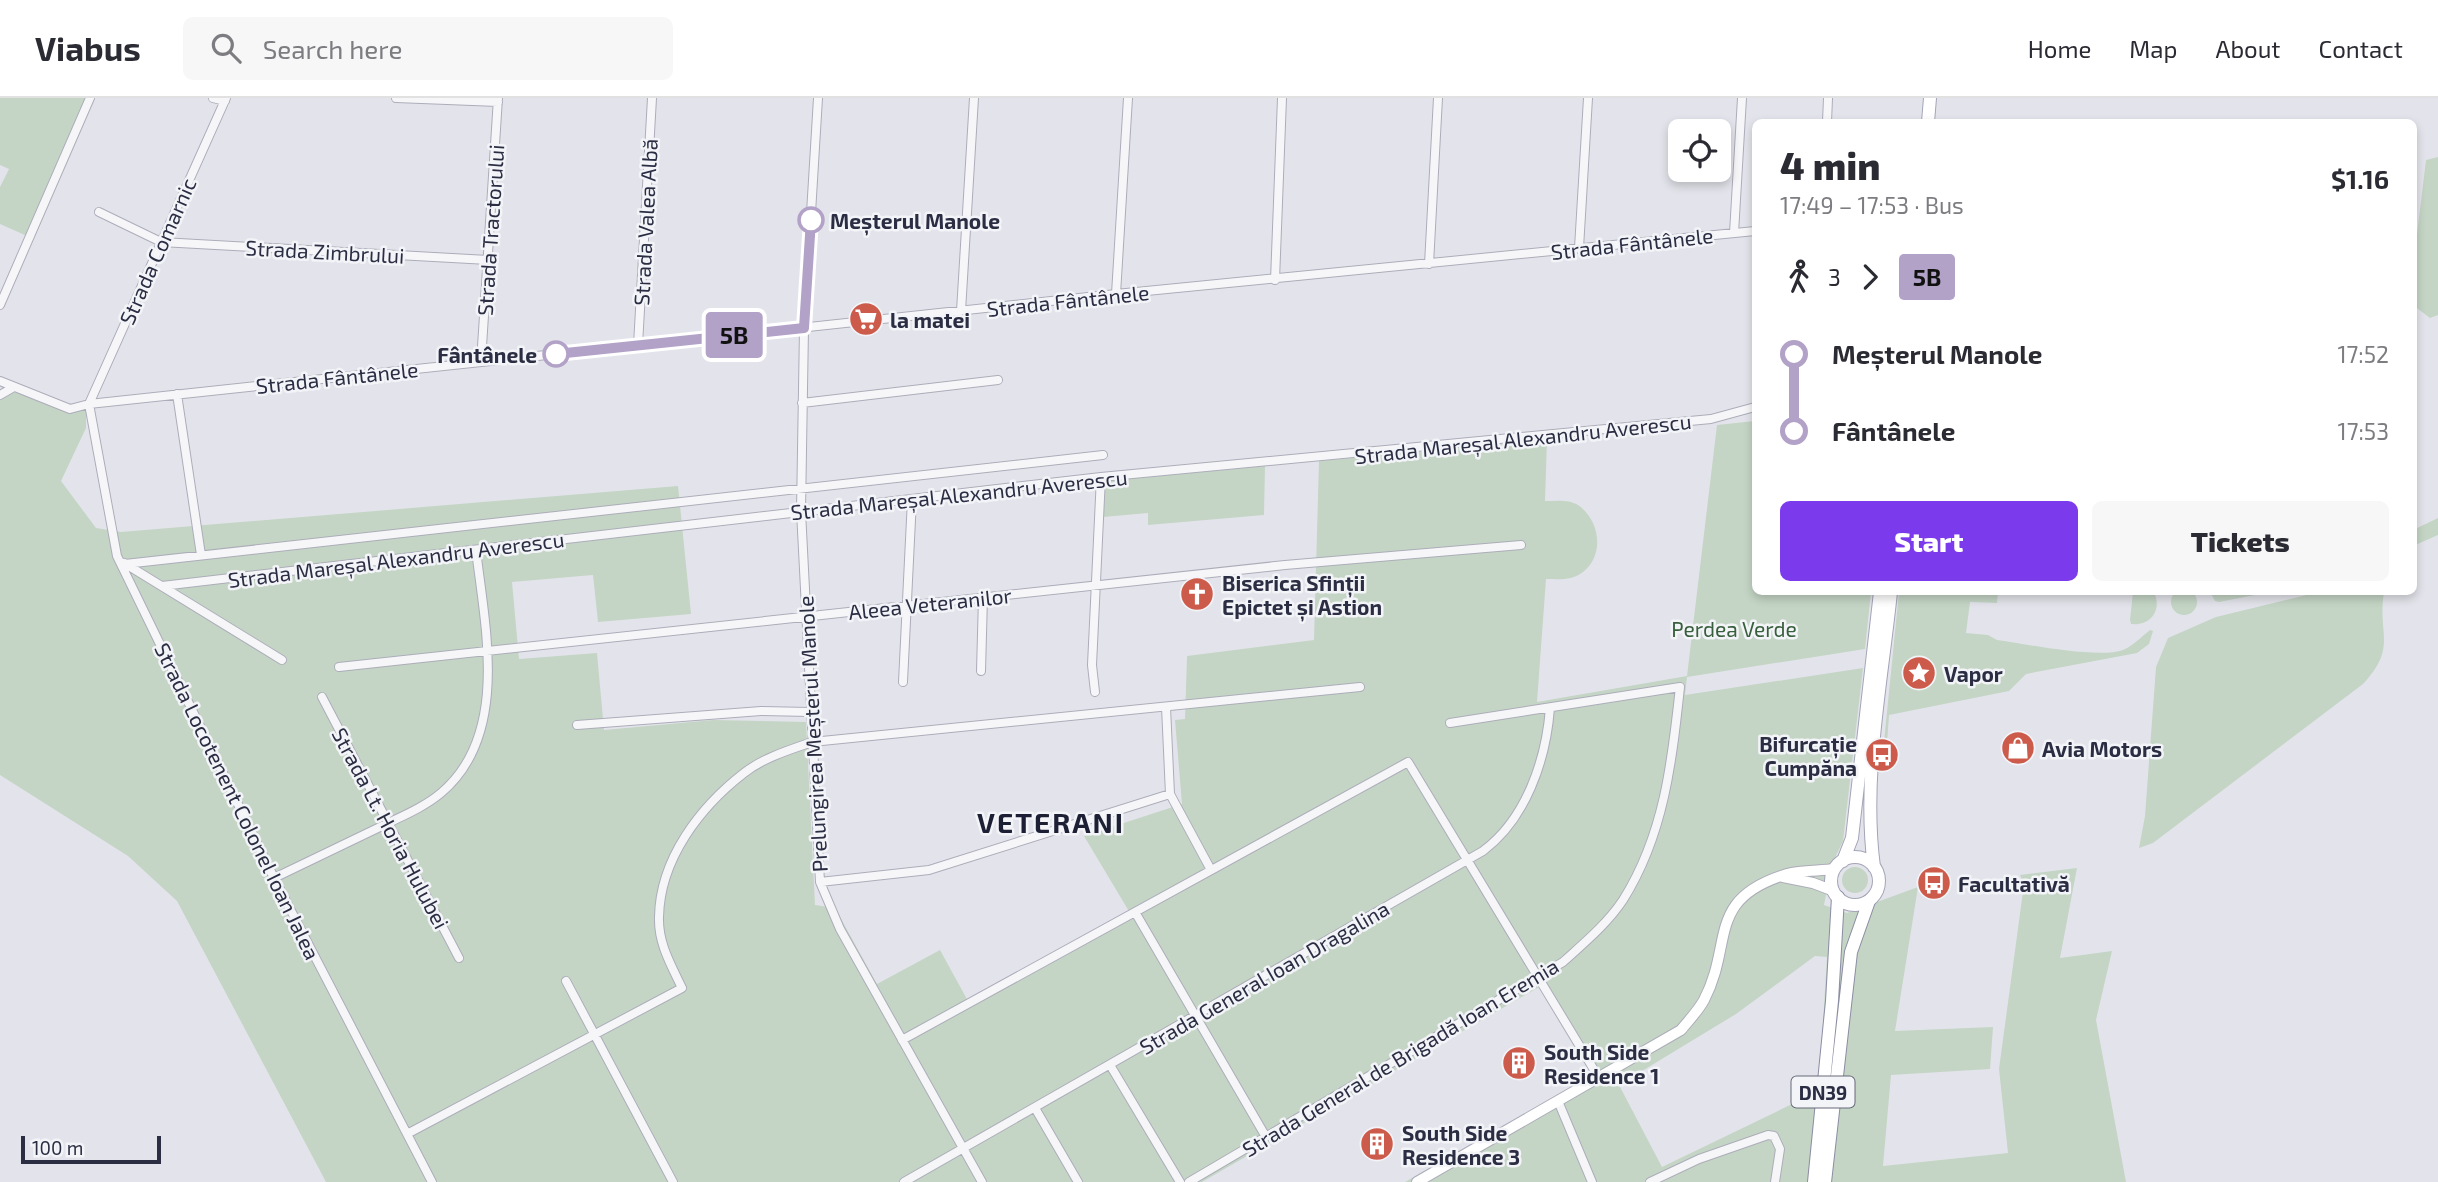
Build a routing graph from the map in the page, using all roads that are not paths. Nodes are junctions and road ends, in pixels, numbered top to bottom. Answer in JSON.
{"nodes":[{"id":1,"x":90,"y":98,"type":"edge"},
{"id":2,"x":213,"y":98,"type":"edge"},
{"id":3,"x":396,"y":98,"type":"edge"},
{"id":4,"x":652,"y":98,"type":"edge"},
{"id":5,"x":818,"y":98,"type":"edge"},
{"id":6,"x":974,"y":98,"type":"edge"},
{"id":7,"x":1128,"y":98,"type":"edge"},
{"id":8,"x":1282,"y":98,"type":"edge"},
{"id":9,"x":1438,"y":98,"type":"edge"},
{"id":10,"x":1588,"y":98,"type":"edge"},
{"id":11,"x":1742,"y":98,"type":"edge"},
{"id":12,"x":1828,"y":98,"type":"edge"},
{"id":13,"x":1930,"y":98,"type":"edge"},
{"id":14,"x":1938,"y":98,"type":"edge"},
{"id":15,"x":225,"y":99,"type":"edge"},
{"id":16,"x":498,"y":100,"type":"edge"},
{"id":17,"x":1827,"y":119,"type":"edge"},
{"id":18,"x":1928,"y":119,"type":"edge"},
{"id":19,"x":1937,"y":119,"type":"edge"},
{"id":20,"x":99,"y":212,"type":"dead end"},
{"id":21,"x":1752,"y":231,"type":"edge"},
{"id":22,"x":1734,"y":233,"type":"junction"},
{"id":23,"x":161,"y":242,"type":"junction"},
{"id":24,"x":1579,"y":248,"type":"junction"},
{"id":25,"x":488,"y":260,"type":"junction"},
{"id":26,"x":1429,"y":264,"type":"junction"},
{"id":27,"x":1275,"y":280,"type":"junction"},
{"id":28,"x":1116,"y":294,"type":"junction"},
{"id":29,"x":0,"y":305,"type":"edge"},
{"id":30,"x":961,"y":312,"type":"junction"},
{"id":31,"x":804,"y":328,"type":"junction"},
{"id":32,"x":638,"y":345,"type":"junction"},
{"id":33,"x":481,"y":362,"type":"junction"},
{"id":34,"x":998,"y":380,"type":"dead end"},
{"id":35,"x":0,"y":381,"type":"edge"},
{"id":36,"x":14,"y":387,"type":"junction"},
{"id":37,"x":0,"y":389,"type":"edge"},
{"id":38,"x":177,"y":394,"type":"junction"},
{"id":39,"x":0,"y":395,"type":"edge"},
{"id":40,"x":802,"y":403,"type":"junction"},
{"id":41,"x":89,"y":404,"type":"junction"},
{"id":42,"x":1752,"y":408,"type":"edge"},
{"id":43,"x":1103,"y":455,"type":"dead end"},
{"id":44,"x":1101,"y":477,"type":"junction"},
{"id":45,"x":801,"y":486,"type":"junction"},
{"id":46,"x":912,"y":499,"type":"junction"},
{"id":47,"x":801,"y":511,"type":"junction"},
{"id":48,"x":1521,"y":545,"type":"dead end"},
{"id":49,"x":476,"y":550,"type":"junction"},
{"id":50,"x":201,"y":555,"type":"junction"},
{"id":51,"x":117,"y":556,"type":"junction"},
{"id":52,"x":125,"y":564,"type":"junction"},
{"id":53,"x":1095,"y":585,"type":"junction"},
{"id":54,"x":162,"y":586,"type":"junction"},
{"id":55,"x":1880,"y":595,"type":"edge"},
{"id":56,"x":1891,"y":595,"type":"edge"},
{"id":57,"x":983,"y":597,"type":"junction"},
{"id":58,"x":907,"y":606,"type":"junction"},
{"id":59,"x":805,"y":616,"type":"junction"},
{"id":60,"x":488,"y":651,"type":"junction"},
{"id":61,"x":282,"y":660,"type":"dead end"},
{"id":62,"x":339,"y":667,"type":"dead end"},
{"id":63,"x":981,"y":671,"type":"dead end"},
{"id":64,"x":903,"y":682,"type":"dead end"},
{"id":65,"x":1360,"y":687,"type":"dead end"},
{"id":66,"x":1096,"y":692,"type":"dead end"},
{"id":67,"x":322,"y":697,"type":"dead end"},
{"id":68,"x":1166,"y":708,"type":"junction"},
{"id":69,"x":1549,"y":708,"type":"junction"},
{"id":70,"x":810,"y":712,"type":"junction"},
{"id":71,"x":1450,"y":723,"type":"dead end"},
{"id":72,"x":577,"y":725,"type":"dead end"},
{"id":73,"x":812,"y":742,"type":"junction"},
{"id":74,"x":1170,"y":794,"type":"junction"},
{"id":75,"x":388,"y":822,"type":"junction"},
{"id":76,"x":1468,"y":861,"type":"junction"},
{"id":77,"x":1839,"y":865,"type":"junction"},
{"id":78,"x":1874,"y":867,"type":"junction"},
{"id":79,"x":1211,"y":870,"type":"junction"},
{"id":80,"x":1781,"y":876,"type":"junction"},
{"id":81,"x":274,"y":878,"type":"junction"},
{"id":82,"x":820,"y":881,"type":"junction"},
{"id":83,"x":1836,"y":894,"type":"junction"},
{"id":84,"x":1869,"y":901,"type":"junction"},
{"id":85,"x":1135,"y":912,"type":"junction"},
{"id":86,"x":459,"y":958,"type":"dead end"},
{"id":87,"x":1539,"y":978,"type":"junction"},
{"id":88,"x":566,"y":981,"type":"dead end"},
{"id":89,"x":1195,"y":1016,"type":"junction"},
{"id":90,"x":593,"y":1035,"type":"junction"},
{"id":91,"x":902,"y":1040,"type":"junction"},
{"id":92,"x":1110,"y":1065,"type":"junction"},
{"id":93,"x":1599,"y":1078,"type":"junction"},
{"id":94,"x":1558,"y":1101,"type":"junction"},
{"id":95,"x":1035,"y":1108,"type":"junction"},
{"id":96,"x":407,"y":1134,"type":"junction"},
{"id":97,"x":1266,"y":1137,"type":"junction"},
{"id":98,"x":963,"y":1149,"type":"junction"},
{"id":99,"x":432,"y":1182,"type":"edge"},
{"id":100,"x":673,"y":1182,"type":"edge"},
{"id":101,"x":904,"y":1182,"type":"edge"},
{"id":102,"x":982,"y":1182,"type":"edge"},
{"id":103,"x":1078,"y":1182,"type":"edge"},
{"id":104,"x":1180,"y":1182,"type":"edge"},
{"id":105,"x":1189,"y":1182,"type":"edge"},
{"id":106,"x":1417,"y":1182,"type":"edge"},
{"id":107,"x":1592,"y":1182,"type":"edge"},
{"id":108,"x":1650,"y":1182,"type":"edge"},
{"id":109,"x":1775,"y":1182,"type":"edge"},
{"id":110,"x":1814,"y":1182,"type":"edge"},
{"id":111,"x":1825,"y":1182,"type":"edge"}],
"edges":[{"from":1,"to":29,"type":"street"},
{"from":2,"to":15,"type":"street"},
{"from":3,"to":16,"type":"street"},
{"from":4,"to":32,"type":"street","name":"Strada Valea Albă"},
{"from":5,"to":31,"type":"street","name":"Prelungirea Meșterul Manole"},
{"from":6,"to":30,"type":"street"},
{"from":7,"to":28,"type":"street"},
{"from":8,"to":27,"type":"street"},
{"from":9,"to":26,"type":"street"},
{"from":10,"to":24,"type":"street"},
{"from":11,"to":22,"type":"street"},
{"from":12,"to":17,"type":"street"},
{"from":13,"to":18,"type":"main road"},
{"from":14,"to":19,"type":"main road"},
{"from":15,"to":23,"type":"street","name":"Strada Comarnic"},
{"from":16,"to":25,"type":"street","name":"Strada Tractorului"},
{"from":20,"to":23,"type":"street"},
{"from":21,"to":22,"type":"street","name":"Strada Fântânele"},
{"from":22,"to":24,"type":"street","name":"Strada Fântânele"},
{"from":23,"to":25,"type":"street","name":"Strada Zimbrului"},
{"from":23,"to":41,"type":"street","name":"Strada Comarnic"},
{"from":24,"to":26,"type":"street","name":"Strada Fântânele"},
{"from":25,"to":33,"type":"street","name":"Strada Tractorului"},
{"from":26,"to":27,"type":"street","name":"Strada Fântânele"},
{"from":27,"to":28,"type":"street","name":"Strada Fântânele"},
{"from":28,"to":30,"type":"street","name":"Strada Fântânele"},
{"from":30,"to":31,"type":"street","name":"Strada Fântânele"},
{"from":31,"to":32,"type":"street","name":"Strada Fântânele"},
{"from":31,"to":40,"type":"street","name":"Prelungirea Meșterul Manole"},
{"from":32,"to":33,"type":"street","name":"Strada Fântânele"},
{"from":33,"to":38,"type":"street","name":"Strada Fântânele"},
{"from":34,"to":40,"type":"street"},
{"from":35,"to":36,"type":"street","name":"Strada Fântânele"},
{"from":36,"to":37,"type":"street"},
{"from":36,"to":39,"type":"street"},
{"from":36,"to":41,"type":"street","name":"Strada Fântânele"},
{"from":38,"to":41,"type":"street","name":"Strada Fântânele"},
{"from":38,"to":50,"type":"street"},
{"from":40,"to":45,"type":"street","name":"Prelungirea Meșterul Manole"},
{"from":41,"to":51,"type":"street","name":"Strada Locotenent Colonel Ioan Jalea"},
{"from":42,"to":44,"type":"street","name":"Strada Mareșal Alexandru Averescu"},
{"from":43,"to":45,"type":"street","name":"Strada Mareșal Alexandru Averescu"},
{"from":44,"to":46,"type":"street","name":"Strada Mareșal Alexandru Averescu"},
{"from":44,"to":53,"type":"street"},
{"from":45,"to":47,"type":"street","name":"Prelungirea Meșterul Manole"},
{"from":45,"to":50,"type":"street","name":"Strada Mareșal Alexandru Averescu"},
{"from":46,"to":47,"type":"street","name":"Strada Mareșal Alexandru Averescu"},
{"from":46,"to":58,"type":"street"},
{"from":47,"to":49,"type":"street","name":"Strada Mareșal Alexandru Averescu"},
{"from":47,"to":59,"type":"street","name":"Prelungirea Meșterul Manole"},
{"from":48,"to":53,"type":"street","name":"Aleea Veteranilor"},
{"from":49,"to":54,"type":"street","name":"Strada Mareșal Alexandru Averescu"},
{"from":49,"to":60,"type":"street"},
{"from":50,"to":52,"type":"street","name":"Strada Mareșal Alexandru Averescu"},
{"from":51,"to":52,"type":"street"},
{"from":51,"to":81,"type":"street","name":"Strada Locotenent Colonel Ioan Jalea"},
{"from":52,"to":54,"type":"street"},
{"from":53,"to":57,"type":"street","name":"Aleea Veteranilor"},
{"from":53,"to":66,"type":"street"},
{"from":54,"to":61,"type":"street"},
{"from":55,"to":77,"type":"main road","number":"DN39"},
{"from":56,"to":78,"type":"main road","number":"DN39"},
{"from":57,"to":58,"type":"street","name":"Aleea Veteranilor"},
{"from":57,"to":63,"type":"street"},
{"from":58,"to":59,"type":"street","name":"Aleea Veteranilor"},
{"from":58,"to":64,"type":"street"},
{"from":59,"to":60,"type":"street","name":"Aleea Veteranilor"},
{"from":59,"to":70,"type":"street","name":"Prelungirea Meșterul Manole"},
{"from":60,"to":62,"type":"street","name":"Aleea Veteranilor"},
{"from":60,"to":75,"type":"street"},
{"from":65,"to":68,"type":"street"},
{"from":67,"to":75,"type":"street","name":"Strada Lt. Horia Hulubei"},
{"from":68,"to":73,"type":"street"},
{"from":68,"to":74,"type":"street"},
{"from":69,"to":71,"type":"street"},
{"from":69,"to":76,"type":"street","name":"Strada General Ioan Dragalina"},
{"from":69,"to":87,"type":"street","name":"Strada General de Brigadă Ioan Eremia"},
{"from":70,"to":72,"type":"street"},
{"from":70,"to":73,"type":"street","name":"Prelungirea Meșterul Manole"},
{"from":73,"to":82,"type":"street","name":"Prelungirea Meșterul Manole"},
{"from":73,"to":90,"type":"street"},
{"from":74,"to":79,"type":"street"},
{"from":74,"to":82,"type":"street"},
{"from":75,"to":81,"type":"street"},
{"from":75,"to":86,"type":"street","name":"Strada Lt. Horia Hulubei"},
{"from":76,"to":79,"type":"street"},
{"from":76,"to":87,"type":"street"},
{"from":76,"to":89,"type":"street","name":"Strada General Ioan Dragalina"},
{"from":77,"to":78,"type":"main road"},
{"from":77,"to":80,"type":"main road"},
{"from":77,"to":83,"type":"main road","number":"DN39"},
{"from":78,"to":84,"type":"main road","number":"DN39"},
{"from":79,"to":85,"type":"street"},
{"from":80,"to":83,"type":"main road"},
{"from":80,"to":93,"type":"main road"},
{"from":81,"to":96,"type":"street","name":"Strada Locotenent Colonel Ioan Jalea"},
{"from":82,"to":91,"type":"street","name":"Prelungirea Meșterul Manole"},
{"from":83,"to":84,"type":"main road"},
{"from":83,"to":110,"type":"main road","number":"DN39"},
{"from":84,"to":111,"type":"main road","number":"DN39"},
{"from":85,"to":89,"type":"street"},
{"from":85,"to":91,"type":"street"},
{"from":87,"to":93,"type":"street"},
{"from":87,"to":97,"type":"street","name":"Strada General de Brigadă Ioan Eremia"},
{"from":88,"to":90,"type":"street"},
{"from":89,"to":92,"type":"street","name":"Strada General Ioan Dragalina"},
{"from":89,"to":97,"type":"street"},
{"from":90,"to":96,"type":"street"},
{"from":90,"to":100,"type":"street"},
{"from":91,"to":98,"type":"street","name":"Prelungirea Meșterul Manole"},
{"from":92,"to":95,"type":"street","name":"Strada General Ioan Dragalina"},
{"from":92,"to":104,"type":"street"},
{"from":93,"to":94,"type":"main road"},
{"from":94,"to":106,"type":"main road"},
{"from":94,"to":107,"type":"street"},
{"from":95,"to":98,"type":"street","name":"Strada General Ioan Dragalina"},
{"from":95,"to":103,"type":"street"},
{"from":96,"to":99,"type":"street","name":"Strada Locotenent Colonel Ioan Jalea"},
{"from":97,"to":105,"type":"street","name":"Strada General de Brigadă Ioan Eremia"},
{"from":98,"to":101,"type":"street","name":"Strada General Ioan Dragalina"},
{"from":98,"to":102,"type":"street","name":"Prelungirea Meșterul Manole"},
{"from":108,"to":109,"type":"street"}]}
